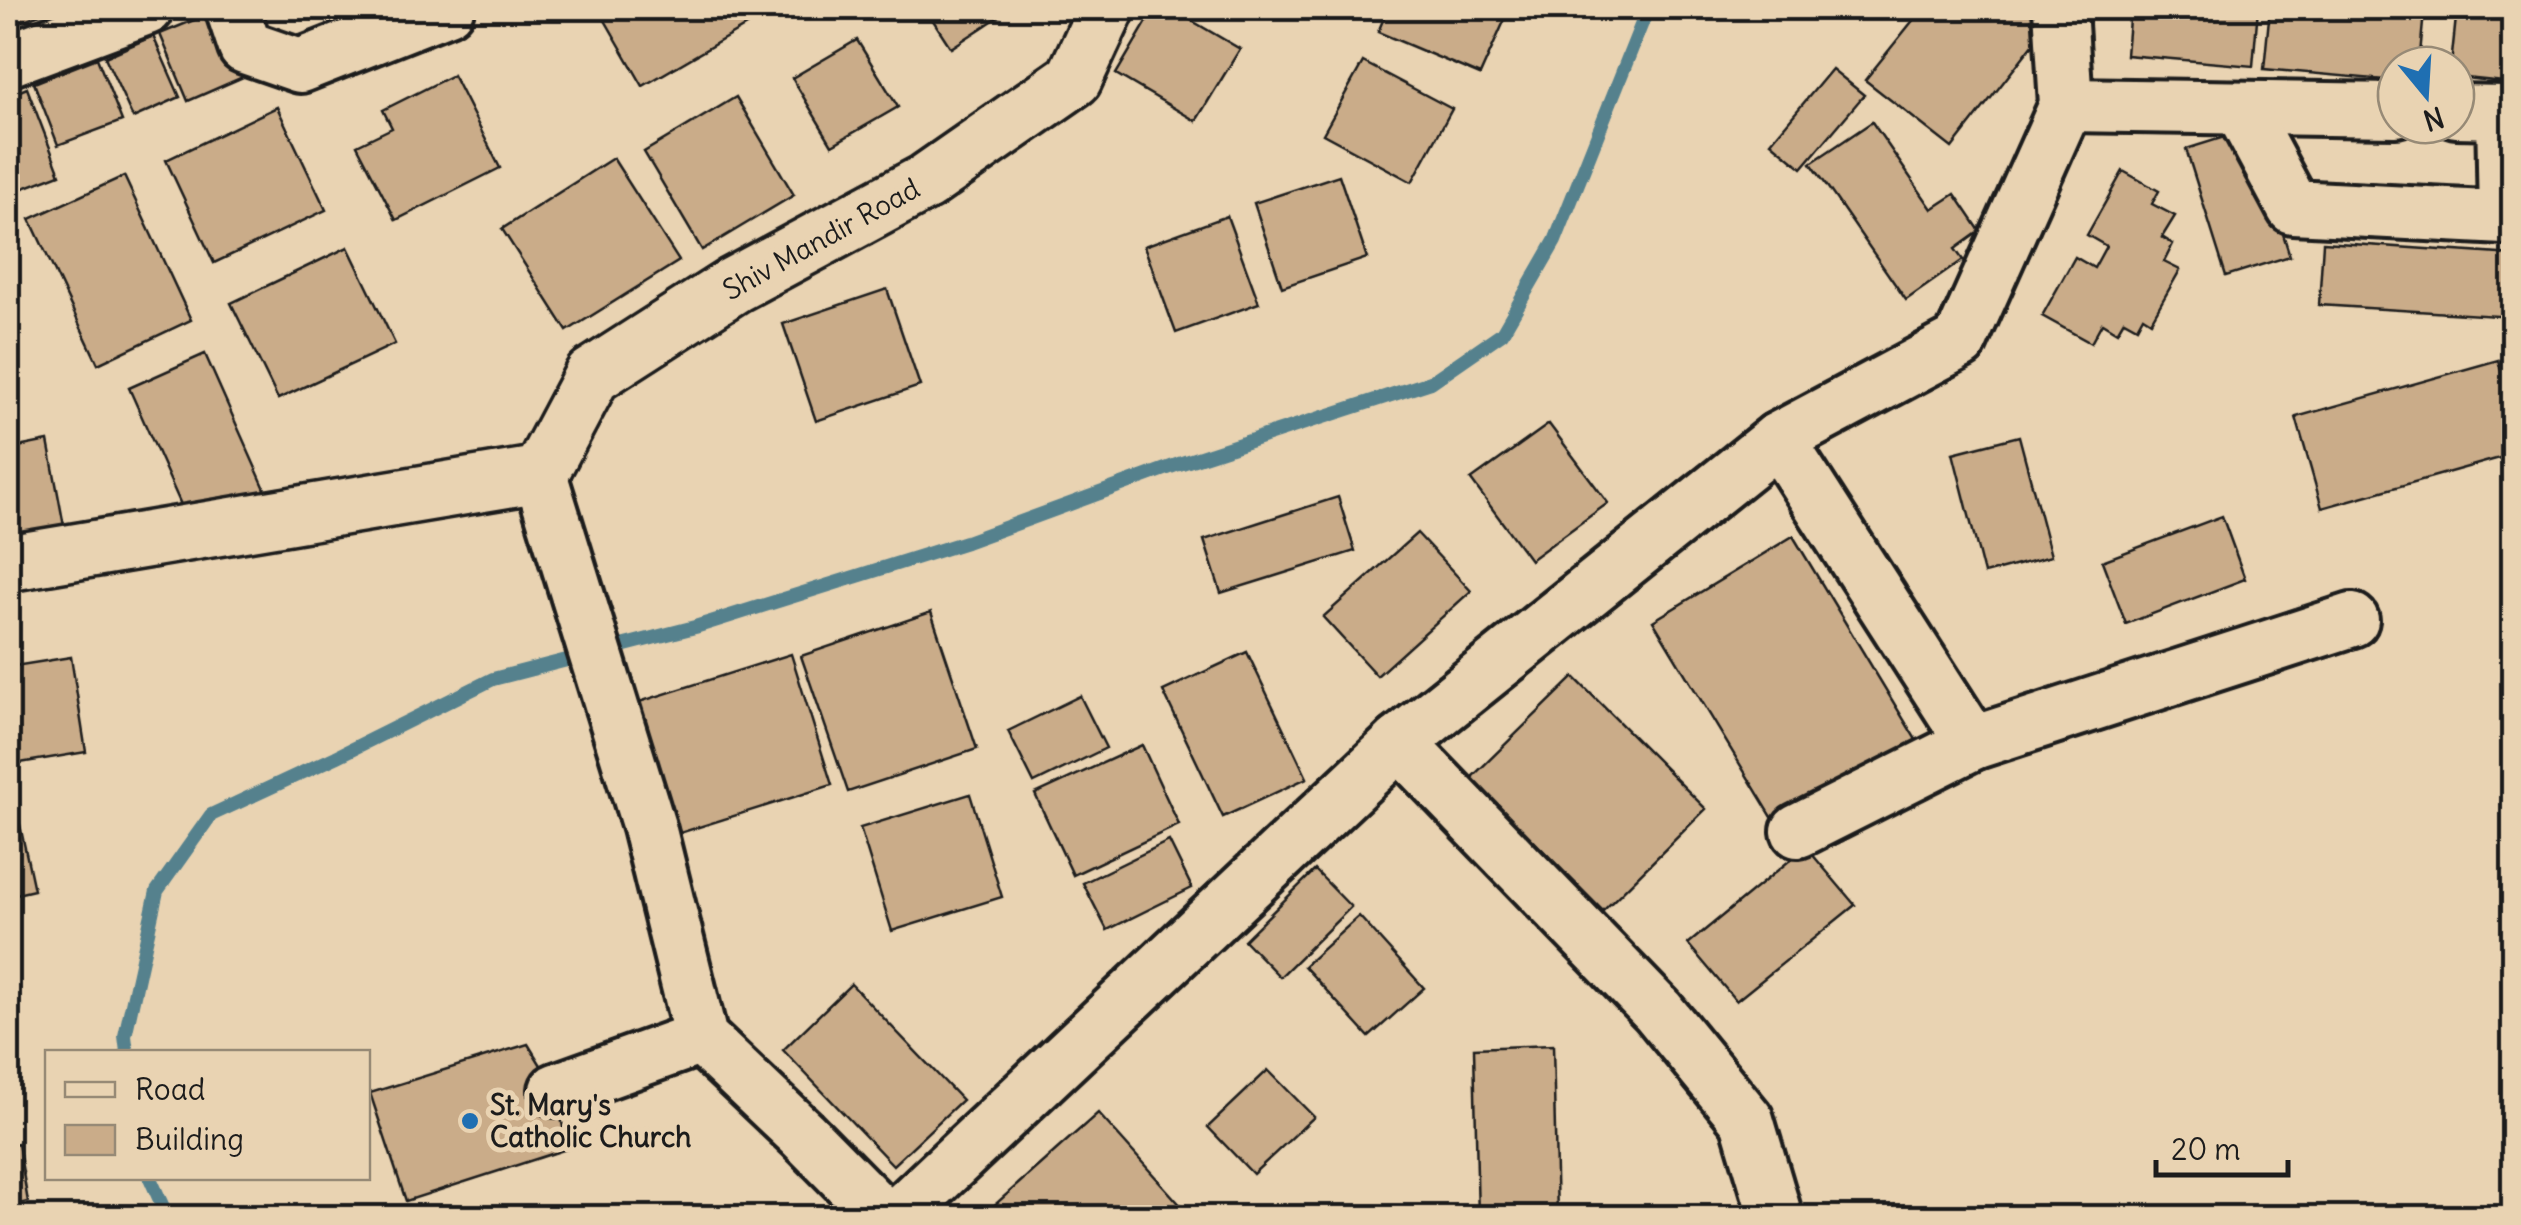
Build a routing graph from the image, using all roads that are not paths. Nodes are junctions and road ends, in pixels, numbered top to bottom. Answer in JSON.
{"nodes":[{"id":1,"x":147,"y":8,"type":"edge"},
{"id":2,"x":232,"y":8,"type":"edge"},
{"id":3,"x":447,"y":8,"type":"edge"},
{"id":4,"x":1107,"y":8,"type":"edge"},
{"id":5,"x":2060,"y":8,"type":"edge"},
{"id":6,"x":8,"y":60,"type":"edge"},
{"id":7,"x":2066,"y":105,"type":"junction"},
{"id":8,"x":2240,"y":108,"type":"junction"},
{"id":9,"x":2376,"y":110,"type":"edge"},
{"id":10,"x":2476,"y":111,"type":"edge"},
{"id":11,"x":1778,"y":439,"type":"junction"},
{"id":12,"x":540,"y":474,"type":"junction"},
{"id":13,"x":8,"y":563,"type":"edge"},
{"id":14,"x":2352,"y":620,"type":"dead end"},
{"id":15,"x":1399,"y":743,"type":"junction"},
{"id":16,"x":1973,"y":743,"type":"junction"},
{"id":17,"x":1798,"y":831,"type":"dead end"},
{"id":18,"x":702,"y":1038,"type":"junction"},
{"id":19,"x":556,"y":1090,"type":"dead end"},
{"id":20,"x":885,"y":1218,"type":"edge"},
{"id":21,"x":895,"y":1218,"type":"edge"},
{"id":22,"x":1776,"y":1218,"type":"edge"}],
"edges":[{"from":1,"to":6,"type":"street"},
{"from":2,"to":3,"type":"street"},
{"from":4,"to":12,"type":"street","name":"Shiv Mandir Road"},
{"from":5,"to":7,"type":"street"},
{"from":7,"to":8,"type":"street"},
{"from":7,"to":11,"type":"street"},
{"from":8,"to":9,"type":"street"},
{"from":8,"to":10,"type":"street"},
{"from":11,"to":15,"type":"street"},
{"from":11,"to":16,"type":"street"},
{"from":12,"to":13,"type":"street"},
{"from":12,"to":18,"type":"street"},
{"from":14,"to":16,"type":"street"},
{"from":15,"to":21,"type":"street"},
{"from":15,"to":22,"type":"street"},
{"from":16,"to":17,"type":"street"},
{"from":18,"to":19,"type":"street"},
{"from":18,"to":20,"type":"street"}]}
